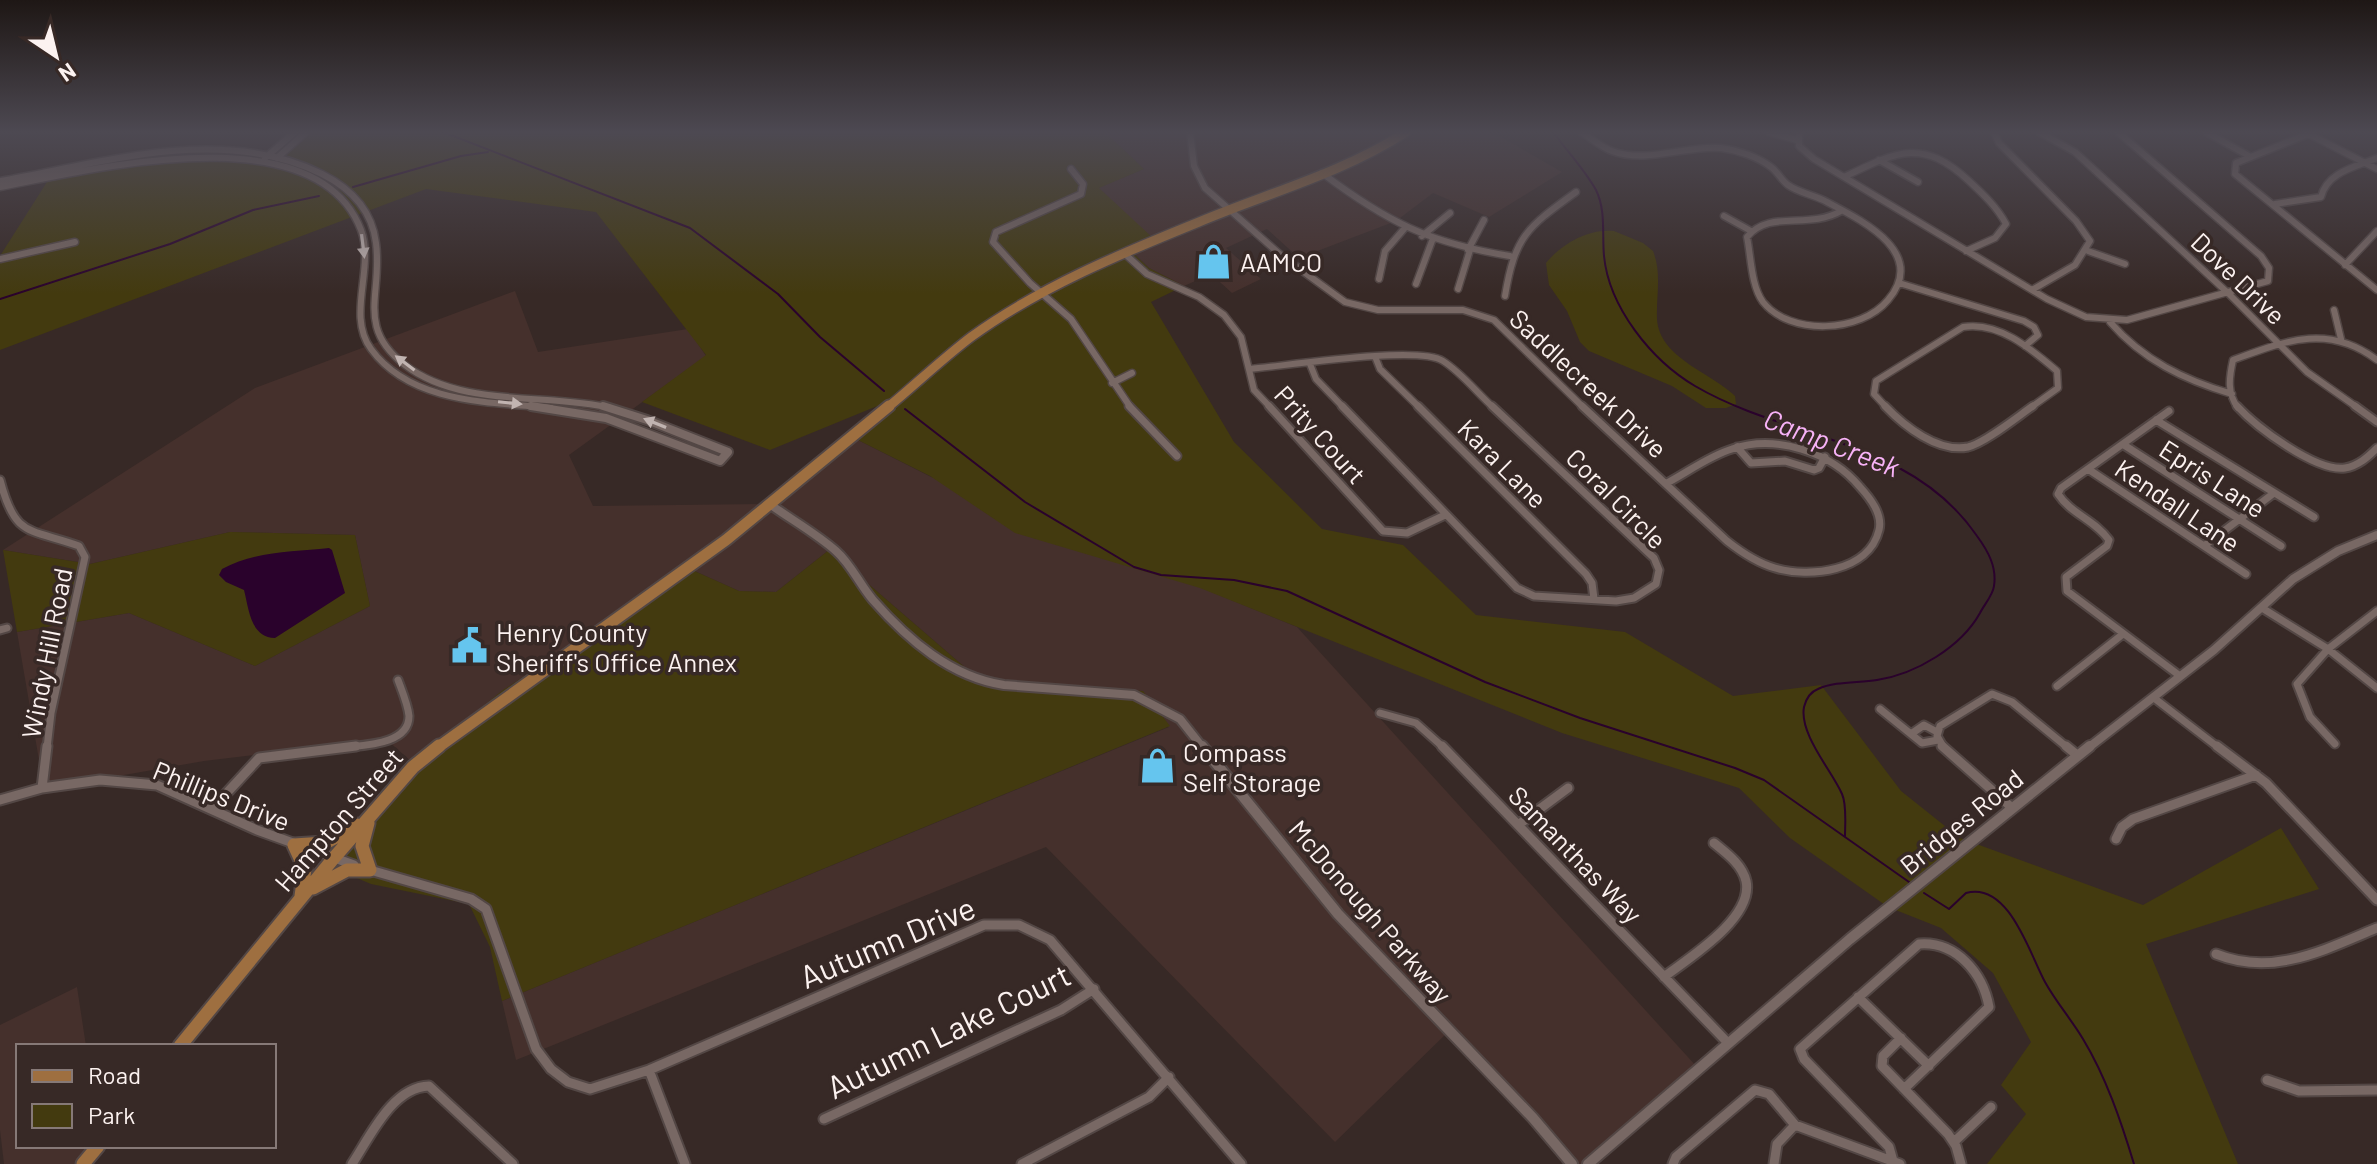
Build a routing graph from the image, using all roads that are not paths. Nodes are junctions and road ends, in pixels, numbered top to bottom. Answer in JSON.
{"nodes":[{"id":1,"x":324,"y":186,"type":"edge"},
{"id":2,"x":341,"y":186,"type":"edge"},
{"id":3,"x":1083,"y":186,"type":"edge"},
{"id":4,"x":1205,"y":186,"type":"edge"},
{"id":5,"x":1288,"y":186,"type":"edge"},
{"id":6,"x":1339,"y":186,"type":"edge"},
{"id":7,"x":1791,"y":186,"type":"edge"},
{"id":8,"x":1859,"y":186,"type":"edge"},
{"id":9,"x":1974,"y":186,"type":"edge"},
{"id":10,"x":2041,"y":186,"type":"edge"},
{"id":11,"x":2112,"y":186,"type":"edge"},
{"id":12,"x":2182,"y":186,"type":"edge"},
{"id":13,"x":2251,"y":186,"type":"edge"},
{"id":14,"x":2324,"y":186,"type":"edge"},
{"id":15,"x":1576,"y":192,"type":"dead end"},
{"id":16,"x":2275,"y":204,"type":"junction"},
{"id":17,"x":1230,"y":209,"type":"junction"},
{"id":18,"x":1841,"y":211,"type":"junction"},
{"id":19,"x":1450,"y":213,"type":"dead end"},
{"id":20,"x":1724,"y":216,"type":"dead end"},
{"id":21,"x":1484,"y":220,"type":"dead end"},
{"id":22,"x":1404,"y":229,"type":"junction"},
{"id":23,"x":1751,"y":231,"type":"junction"},
{"id":24,"x":2376,"y":233,"type":"edge"},
{"id":25,"x":1422,"y":236,"type":"junction"},
{"id":26,"x":1432,"y":241,"type":"junction"},
{"id":27,"x":75,"y":242,"type":"dead end"},
{"id":28,"x":1469,"y":250,"type":"junction"},
{"id":29,"x":1966,"y":251,"type":"junction"},
{"id":30,"x":2088,"y":251,"type":"junction"},
{"id":31,"x":1125,"y":254,"type":"junction"},
{"id":32,"x":1510,"y":256,"type":"junction"},
{"id":33,"x":0,"y":259,"type":"edge"},
{"id":34,"x":2125,"y":264,"type":"dead end"},
{"id":35,"x":2345,"y":265,"type":"junction"},
{"id":36,"x":1379,"y":279,"type":"dead end"},
{"id":37,"x":1899,"y":283,"type":"junction"},
{"id":38,"x":1416,"y":284,"type":"dead end"},
{"id":39,"x":1458,"y":289,"type":"dead end"},
{"id":40,"x":2032,"y":290,"type":"junction"},
{"id":41,"x":2377,"y":290,"type":"edge"},
{"id":42,"x":1041,"y":293,"type":"junction"},
{"id":43,"x":2229,"y":294,"type":"junction"},
{"id":44,"x":1505,"y":296,"type":"dead end"},
{"id":45,"x":2334,"y":310,"type":"dead end"},
{"id":46,"x":2110,"y":322,"type":"junction"},
{"id":47,"x":2341,"y":339,"type":"junction"},
{"id":48,"x":2279,"y":343,"type":"junction"},
{"id":49,"x":2025,"y":346,"type":"junction"},
{"id":50,"x":1376,"y":359,"type":"junction"},
{"id":51,"x":2377,"y":360,"type":"edge"},
{"id":52,"x":1310,"y":364,"type":"junction"},
{"id":53,"x":1250,"y":369,"type":"junction"},
{"id":54,"x":1132,"y":373,"type":"dead end"},
{"id":55,"x":1112,"y":383,"type":"junction"},
{"id":56,"x":2232,"y":394,"type":"junction"},
{"id":57,"x":2169,"y":411,"type":"dead end"},
{"id":58,"x":2156,"y":420,"type":"junction"},
{"id":59,"x":2377,"y":422,"type":"edge"},
{"id":60,"x":2124,"y":445,"type":"junction"},
{"id":61,"x":1737,"y":447,"type":"junction"},
{"id":62,"x":2377,"y":448,"type":"edge"},
{"id":63,"x":1177,"y":456,"type":"dead end"},
{"id":64,"x":1825,"y":457,"type":"junction"},
{"id":65,"x":2088,"y":469,"type":"junction"},
{"id":66,"x":0,"y":480,"type":"edge"},
{"id":67,"x":1667,"y":483,"type":"junction"},
{"id":68,"x":2274,"y":493,"type":"junction"},
{"id":69,"x":771,"y":505,"type":"junction"},
{"id":70,"x":1445,"y":515,"type":"junction"},
{"id":71,"x":2314,"y":517,"type":"dead end"},
{"id":72,"x":2239,"y":519,"type":"junction"},
{"id":73,"x":2377,"y":535,"type":"edge"},
{"id":74,"x":2204,"y":546,"type":"junction"},
{"id":75,"x":2281,"y":546,"type":"dead end"},
{"id":76,"x":2246,"y":574,"type":"dead end"},
{"id":77,"x":1594,"y":599,"type":"junction"},
{"id":78,"x":2262,"y":608,"type":"junction"},
{"id":79,"x":2377,"y":611,"type":"edge"},
{"id":80,"x":2123,"y":634,"type":"junction"},
{"id":81,"x":2328,"y":649,"type":"junction"},
{"id":82,"x":2180,"y":676,"type":"junction"},
{"id":83,"x":398,"y":680,"type":"dead end"},
{"id":84,"x":2057,"y":686,"type":"dead end"},
{"id":85,"x":2377,"y":688,"type":"edge"},
{"id":86,"x":2154,"y":698,"type":"junction"},
{"id":87,"x":1880,"y":709,"type":"dead end"},
{"id":88,"x":1380,"y":713,"type":"dead end"},
{"id":89,"x":1911,"y":734,"type":"junction"},
{"id":90,"x":1937,"y":736,"type":"junction"},
{"id":91,"x":2335,"y":744,"type":"dead end"},
{"id":92,"x":2077,"y":755,"type":"junction"},
{"id":93,"x":2256,"y":775,"type":"junction"},
{"id":94,"x":42,"y":788,"type":"junction"},
{"id":95,"x":1568,"y":788,"type":"dead end"},
{"id":96,"x":0,"y":800,"type":"edge"},
{"id":97,"x":2011,"y":807,"type":"junction"},
{"id":98,"x":212,"y":809,"type":"junction"},
{"id":99,"x":370,"y":815,"type":"junction"},
{"id":100,"x":1518,"y":825,"type":"junction"},
{"id":101,"x":2116,"y":839,"type":"dead end"},
{"id":102,"x":1714,"y":843,"type":"dead end"},
{"id":103,"x":294,"y":845,"type":"junction"},
{"id":104,"x":333,"y":859,"type":"junction"},
{"id":105,"x":370,"y":870,"type":"junction"},
{"id":106,"x":300,"y":898,"type":"junction"},
{"id":107,"x":2377,"y":900,"type":"edge"},
{"id":108,"x":2377,"y":928,"type":"edge"},
{"id":109,"x":2216,"y":954,"type":"dead end"},
{"id":110,"x":1664,"y":977,"type":"junction"},
{"id":111,"x":1094,"y":989,"type":"junction"},
{"id":112,"x":1858,"y":997,"type":"junction"},
{"id":113,"x":1901,"y":1038,"type":"junction"},
{"id":114,"x":1728,"y":1043,"type":"junction"},
{"id":115,"x":182,"y":1044,"type":"edge"},
{"id":116,"x":1929,"y":1066,"type":"junction"},
{"id":117,"x":649,"y":1070,"type":"junction"},
{"id":118,"x":1169,"y":1077,"type":"junction"},
{"id":119,"x":2267,"y":1080,"type":"dead end"},
{"id":120,"x":1904,"y":1089,"type":"junction"},
{"id":121,"x":2377,"y":1090,"type":"edge"},
{"id":122,"x":1991,"y":1107,"type":"dead end"},
{"id":123,"x":824,"y":1119,"type":"dead end"},
{"id":124,"x":1795,"y":1125,"type":"junction"},
{"id":125,"x":1954,"y":1142,"type":"junction"},
{"id":126,"x":96,"y":1148,"type":"edge"},
{"id":127,"x":506,"y":1162,"type":"edge"},
{"id":128,"x":1896,"y":1163,"type":"edge"},
{"id":129,"x":83,"y":1164,"type":"edge"},
{"id":130,"x":352,"y":1164,"type":"edge"},
{"id":131,"x":685,"y":1164,"type":"edge"},
{"id":132,"x":1022,"y":1164,"type":"edge"},
{"id":133,"x":1241,"y":1164,"type":"edge"},
{"id":134,"x":1572,"y":1164,"type":"edge"},
{"id":135,"x":1588,"y":1164,"type":"edge"},
{"id":136,"x":1673,"y":1164,"type":"edge"},
{"id":137,"x":1774,"y":1164,"type":"edge"},
{"id":138,"x":1961,"y":1164,"type":"edge"}],
"edges":[{"from":1,"to":2,"type":"street","one_way":true},
{"from":3,"to":42,"type":"street"},
{"from":4,"to":17,"type":"street","name":"Saddlecreek Drive"},
{"from":5,"to":17,"type":"main road","name":"Hampton Street"},
{"from":6,"to":22,"type":"street"},
{"from":7,"to":18,"type":"street"},
{"from":8,"to":29,"type":"street"},
{"from":9,"to":29,"type":"street"},
{"from":10,"to":30,"type":"street"},
{"from":11,"to":43,"type":"street","name":"Dove Drive"},
{"from":12,"to":43,"type":"street"},
{"from":13,"to":16,"type":"street"},
{"from":14,"to":16,"type":"street"},
{"from":15,"to":32,"type":"street"},
{"from":16,"to":35,"type":"street"},
{"from":17,"to":31,"type":"main road","name":"Hampton Street"},
{"from":17,"to":67,"type":"street","name":"Saddlecreek Drive"},
{"from":18,"to":23,"type":"street"},
{"from":18,"to":37,"type":"street"},
{"from":19,"to":25,"type":"street"},
{"from":20,"to":23,"type":"street"},
{"from":21,"to":28,"type":"street"},
{"from":22,"to":25,"type":"street"},
{"from":22,"to":36,"type":"street"},
{"from":23,"to":37,"type":"street"},
{"from":24,"to":35,"type":"street"},
{"from":25,"to":26,"type":"street"},
{"from":26,"to":28,"type":"street"},
{"from":26,"to":38,"type":"street"},
{"from":27,"to":33,"type":"street"},
{"from":28,"to":32,"type":"street"},
{"from":28,"to":39,"type":"street"},
{"from":29,"to":40,"type":"street"},
{"from":30,"to":34,"type":"street"},
{"from":30,"to":40,"type":"street"},
{"from":31,"to":42,"type":"main road","name":"Hampton Street"},
{"from":31,"to":53,"type":"street","name":"Prity Court"},
{"from":32,"to":44,"type":"street"},
{"from":35,"to":41,"type":"street"},
{"from":37,"to":49,"type":"street"},
{"from":40,"to":46,"type":"street"},
{"from":42,"to":55,"type":"street"},
{"from":42,"to":69,"type":"main road","name":"Hampton Street"},
{"from":43,"to":46,"type":"street"},
{"from":43,"to":48,"type":"street","name":"Dove Drive"},
{"from":45,"to":47,"type":"street"},
{"from":46,"to":56,"type":"street"},
{"from":47,"to":48,"type":"street"},
{"from":47,"to":51,"type":"street"},
{"from":48,"to":56,"type":"street"},
{"from":48,"to":59,"type":"street","name":"Dove Drive"},
{"from":49,"to":49,"type":"street"},
{"from":50,"to":52,"type":"street","name":"Coral Circle"},
{"from":50,"to":77,"type":"street","name":"Kara Lane"},
{"from":50,"to":77,"type":"street","name":"Coral Circle"},
{"from":52,"to":53,"type":"street","name":"Coral Circle"},
{"from":52,"to":70,"type":"street","name":"Coral Circle"},
{"from":53,"to":70,"type":"street","name":"Prity Court"},
{"from":54,"to":55,"type":"street"},
{"from":55,"to":63,"type":"street"},
{"from":56,"to":62,"type":"street"},
{"from":57,"to":58,"type":"street"},
{"from":58,"to":60,"type":"street"},
{"from":58,"to":68,"type":"street"},
{"from":60,"to":65,"type":"street"},
{"from":60,"to":72,"type":"street","name":"Epris Lane"},
{"from":61,"to":64,"type":"street","name":"Saddlecreek Drive"},
{"from":61,"to":64,"type":"street"},
{"from":61,"to":67,"type":"street","name":"Saddlecreek Drive"},
{"from":64,"to":67,"type":"street","name":"Saddlecreek Drive"},
{"from":65,"to":74,"type":"street","name":"Kendall Lane"},
{"from":65,"to":80,"type":"street"},
{"from":66,"to":94,"type":"street","name":"Windy Hill Road"},
{"from":68,"to":71,"type":"street"},
{"from":68,"to":72,"type":"street"},
{"from":69,"to":99,"type":"main road","name":"Hampton Street"},
{"from":69,"to":134,"type":"street","name":"McDonough Parkway"},
{"from":70,"to":77,"type":"street","name":"Coral Circle"},
{"from":72,"to":74,"type":"street"},
{"from":72,"to":75,"type":"street","name":"Epris Lane"},
{"from":73,"to":78,"type":"street","name":"Bridges Road"},
{"from":74,"to":76,"type":"street","name":"Kendall Lane"},
{"from":78,"to":81,"type":"street"},
{"from":78,"to":82,"type":"street","name":"Bridges Road"},
{"from":79,"to":81,"type":"street"},
{"from":80,"to":82,"type":"street"},
{"from":80,"to":84,"type":"street"},
{"from":81,"to":85,"type":"street"},
{"from":81,"to":91,"type":"street"},
{"from":82,"to":86,"type":"street","name":"Bridges Road"},
{"from":83,"to":98,"type":"street"},
{"from":86,"to":92,"type":"street","name":"Bridges Road"},
{"from":86,"to":93,"type":"street"},
{"from":87,"to":89,"type":"street"},
{"from":88,"to":100,"type":"street","name":"Samanthas Way"},
{"from":89,"to":90,"type":"street"},
{"from":89,"to":90,"type":"street"},
{"from":90,"to":92,"type":"street"},
{"from":90,"to":97,"type":"street"},
{"from":92,"to":97,"type":"street","name":"Bridges Road"},
{"from":93,"to":101,"type":"street"},
{"from":93,"to":107,"type":"street"},
{"from":94,"to":96,"type":"street","name":"Phillips Drive"},
{"from":94,"to":98,"type":"street","name":"Phillips Drive"},
{"from":95,"to":100,"type":"street"},
{"from":97,"to":114,"type":"street","name":"Bridges Road"},
{"from":98,"to":103,"type":"street","name":"Phillips Drive"},
{"from":99,"to":103,"type":"main road"},
{"from":99,"to":104,"type":"main road","name":"Hampton Street"},
{"from":99,"to":105,"type":"main road"},
{"from":100,"to":110,"type":"street","name":"Samanthas Way"},
{"from":102,"to":110,"type":"street"},
{"from":103,"to":104,"type":"street","name":"Phillips Drive"},
{"from":103,"to":106,"type":"main road"},
{"from":104,"to":105,"type":"street","name":"Phillips Drive"},
{"from":104,"to":106,"type":"main road","name":"Hampton Street"},
{"from":105,"to":106,"type":"main road"},
{"from":105,"to":117,"type":"street","name":"Autumn Drive"},
{"from":106,"to":115,"type":"main road","name":"Hampton Street"},
{"from":108,"to":109,"type":"street"},
{"from":110,"to":114,"type":"street","name":"Samanthas Way"},
{"from":111,"to":117,"type":"street","name":"Autumn Drive"},
{"from":111,"to":118,"type":"street","name":"Autumn Drive"},
{"from":111,"to":123,"type":"street","name":"Autumn Lake Court"},
{"from":112,"to":113,"type":"street"},
{"from":112,"to":116,"type":"street"},
{"from":112,"to":128,"type":"street"},
{"from":113,"to":116,"type":"street"},
{"from":113,"to":120,"type":"street"},
{"from":114,"to":135,"type":"street","name":"Bridges Road"},
{"from":116,"to":120,"type":"street"},
{"from":117,"to":131,"type":"street"},
{"from":118,"to":132,"type":"street"},
{"from":118,"to":133,"type":"street","name":"Autumn Drive"},
{"from":119,"to":121,"type":"street"},
{"from":120,"to":125,"type":"street"},
{"from":122,"to":125,"type":"street"},
{"from":124,"to":128,"type":"street"},
{"from":124,"to":136,"type":"street"},
{"from":124,"to":137,"type":"street"},
{"from":125,"to":138,"type":"street"},
{"from":126,"to":129,"type":"main road"},
{"from":127,"to":130,"type":"street"}]}
